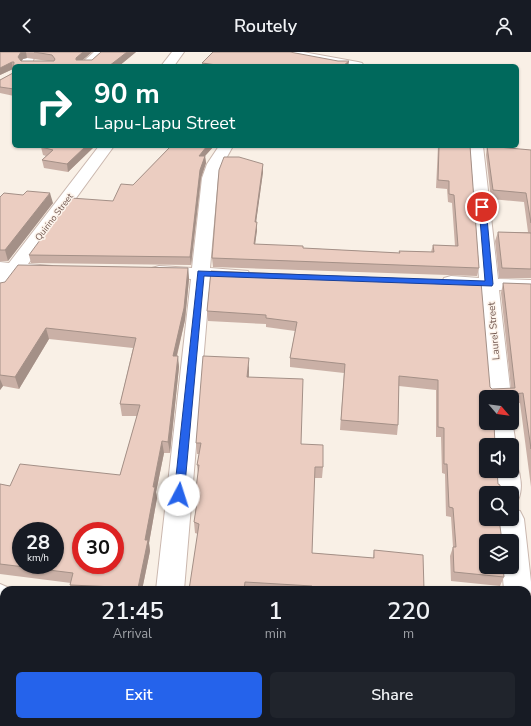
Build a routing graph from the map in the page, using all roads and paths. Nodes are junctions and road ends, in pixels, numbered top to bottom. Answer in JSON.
{"nodes":[{"id":1,"x":36,"y":52,"type":"edge"},
{"id":2,"x":101,"y":52,"type":"edge"},
{"id":3,"x":178,"y":52,"type":"edge"},
{"id":4,"x":284,"y":52,"type":"edge"},
{"id":5,"x":310,"y":54,"type":"edge"},
{"id":6,"x":26,"y":64,"type":"edge"},
{"id":7,"x":86,"y":64,"type":"edge"},
{"id":8,"x":169,"y":64,"type":"edge"},
{"id":9,"x":301,"y":64,"type":"edge"},
{"id":10,"x":350,"y":64,"type":"edge"},
{"id":11,"x":105,"y":148,"type":"edge"},
{"id":12,"x":225,"y":148,"type":"edge"},
{"id":13,"x":476,"y":148,"type":"edge"},
{"id":14,"x":7,"y":269,"type":"edge"},
{"id":15,"x":60,"y":270,"type":"edge"},
{"id":16,"x":138,"y":272,"type":"edge"},
{"id":17,"x":200,"y":273,"type":"junction"},
{"id":18,"x":255,"y":275,"type":"edge"},
{"id":19,"x":435,"y":282,"type":"edge"},
{"id":20,"x":489,"y":284,"type":"junction"},
{"id":21,"x":531,"y":286,"type":"edge"},
{"id":22,"x":0,"y":288,"type":"edge"},
{"id":23,"x":499,"y":390,"type":"edge"},
{"id":24,"x":512,"y":526,"type":"edge"},
{"id":25,"x":170,"y":586,"type":"edge"},
{"id":26,"x":518,"y":586,"type":"edge"}],
"edges":[{"from":1,"to":6,"type":"street"},
{"from":2,"to":7,"type":"street"},
{"from":3,"to":8,"type":"street"},
{"from":4,"to":5,"type":"street"},
{"from":5,"to":9,"type":"street"},
{"from":5,"to":10,"type":"street"},
{"from":11,"to":14,"type":"street","name":"Quirino Street"},
{"from":12,"to":17,"type":"street"},
{"from":13,"to":20,"type":"street","name":"Laurel Street"},
{"from":14,"to":15,"type":"street"},
{"from":14,"to":22,"type":"street","name":"Quirino Street"},
{"from":16,"to":17,"type":"street"},
{"from":17,"to":18,"type":"street"},
{"from":17,"to":25,"type":"street"},
{"from":19,"to":20,"type":"street"},
{"from":20,"to":21,"type":"street"},
{"from":20,"to":23,"type":"street","name":"Laurel Street"},
{"from":24,"to":26,"type":"street"}]}
